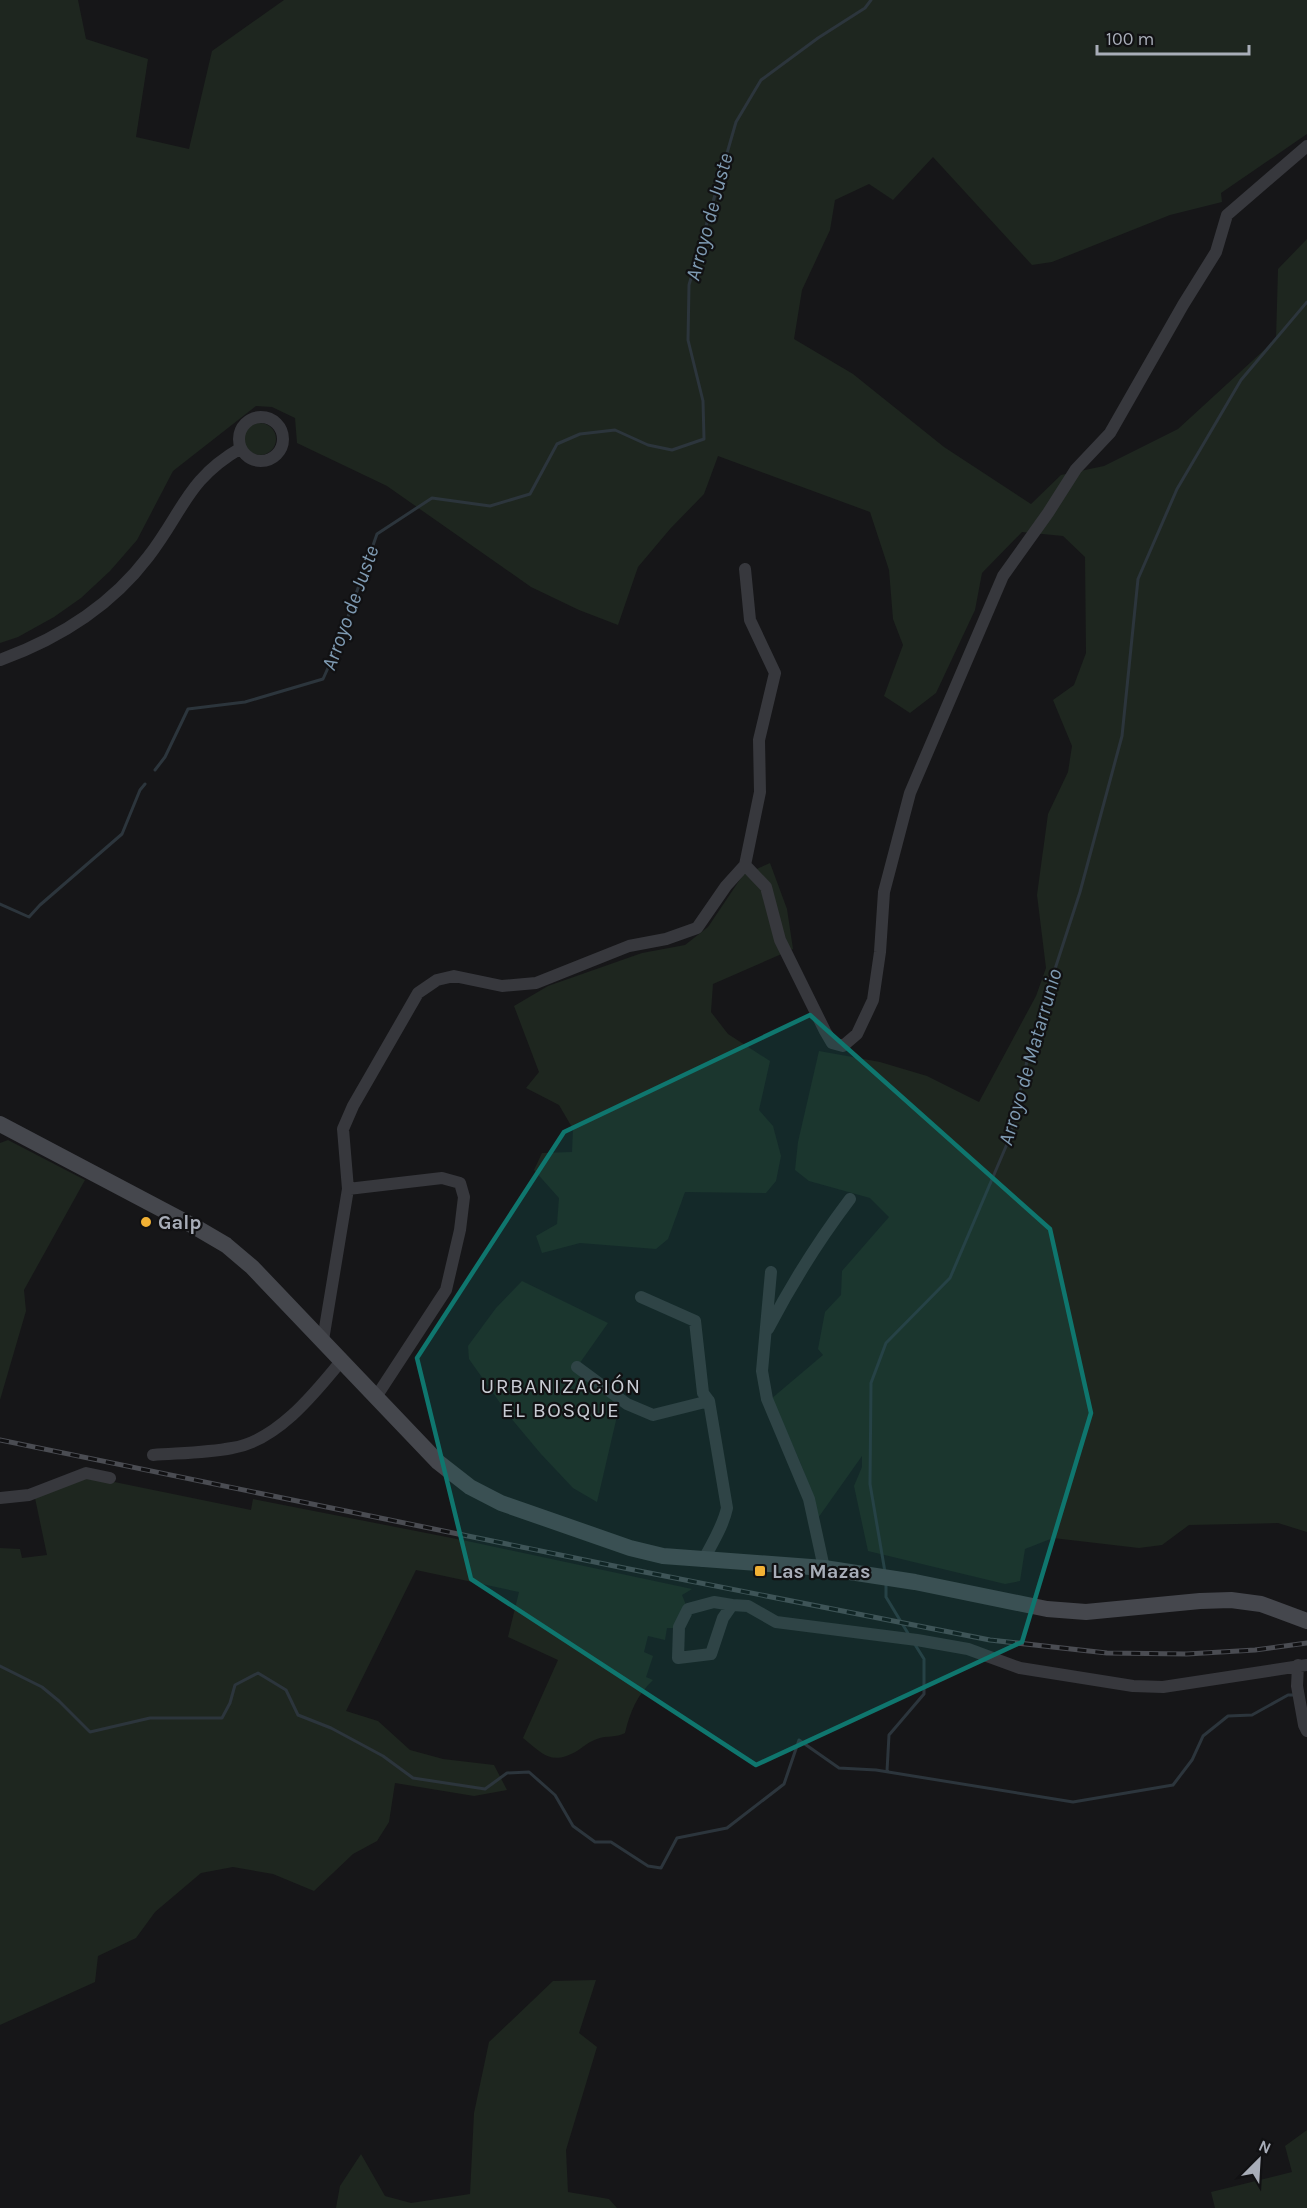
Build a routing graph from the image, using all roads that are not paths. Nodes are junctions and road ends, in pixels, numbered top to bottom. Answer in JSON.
{"nodes":[{"id":1,"x":1307,"y":146,"type":"edge"},
{"id":2,"x":242,"y":448,"type":"dead end"},
{"id":3,"x":745,"y":570,"type":"dead end"},
{"id":4,"x":0,"y":660,"type":"edge"},
{"id":5,"x":746,"y":865,"type":"junction"},
{"id":6,"x":4,"y":1131,"type":"edge"},
{"id":7,"x":348,"y":1189,"type":"junction"},
{"id":8,"x":850,"y":1198,"type":"dead end"},
{"id":9,"x":771,"y":1272,"type":"dead end"},
{"id":10,"x":641,"y":1297,"type":"dead end"},
{"id":11,"x":765,"y":1335,"type":"junction"},
{"id":12,"x":323,"y":1340,"type":"junction"},
{"id":13,"x":342,"y":1360,"type":"junction"},
{"id":14,"x":577,"y":1367,"type":"dead end"},
{"id":15,"x":376,"y":1396,"type":"junction"},
{"id":16,"x":709,"y":1401,"type":"junction"},
{"id":17,"x":153,"y":1455,"type":"dead end"},
{"id":18,"x":110,"y":1478,"type":"dead end"},
{"id":19,"x":0,"y":1498,"type":"edge"},
{"id":20,"x":703,"y":1560,"type":"junction"},
{"id":21,"x":824,"y":1568,"type":"junction"},
{"id":22,"x":732,"y":1605,"type":"junction"},
{"id":23,"x":1307,"y":1622,"type":"edge"},
{"id":24,"x":1302,"y":1665,"type":"edge"},
{"id":25,"x":1307,"y":1731,"type":"edge"}],
"edges":[{"from":1,"to":5,"type":"street"},
{"from":2,"to":4,"type":"street"},
{"from":3,"to":5,"type":"street"},
{"from":5,"to":7,"type":"street"},
{"from":6,"to":12,"type":"street"},
{"from":7,"to":12,"type":"street"},
{"from":7,"to":15,"type":"street"},
{"from":8,"to":11,"type":"street"},
{"from":9,"to":11,"type":"street"},
{"from":10,"to":16,"type":"street"},
{"from":11,"to":21,"type":"street"},
{"from":12,"to":13,"type":"street"},
{"from":13,"to":15,"type":"street"},
{"from":13,"to":17,"type":"street"},
{"from":14,"to":16,"type":"street"},
{"from":15,"to":20,"type":"street"},
{"from":16,"to":20,"type":"street"},
{"from":18,"to":19,"type":"street"},
{"from":20,"to":21,"type":"street"},
{"from":21,"to":23,"type":"street"},
{"from":22,"to":22,"type":"street"},
{"from":22,"to":24,"type":"street"},
{"from":24,"to":25,"type":"street"}]}
